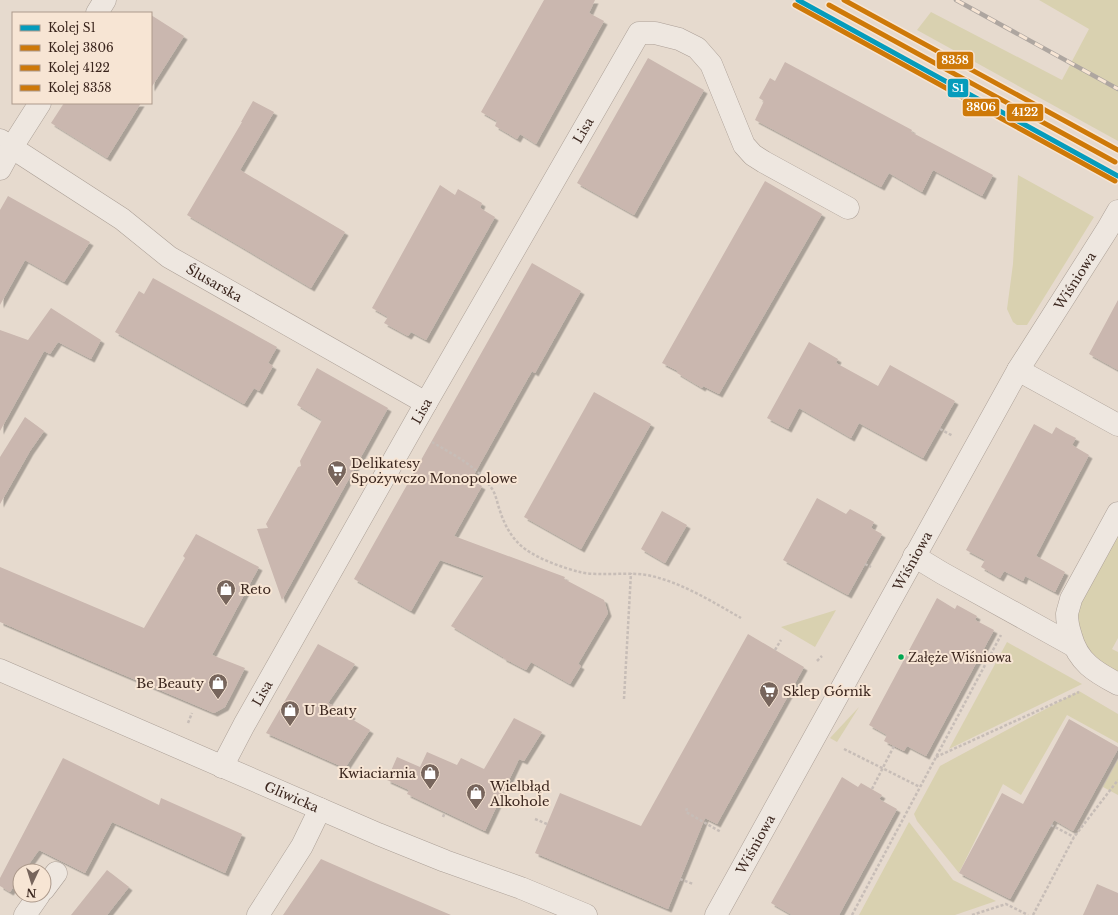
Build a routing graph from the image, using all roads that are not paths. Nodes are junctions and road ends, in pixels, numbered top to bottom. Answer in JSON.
{"nodes":[{"id":1,"x":105,"y":0,"type":"edge"},
{"id":2,"x":98,"y":12,"type":"edge"},
{"id":3,"x":39,"y":104,"type":"edge"},
{"id":4,"x":6,"y":143,"type":"edge"},
{"id":5,"x":0,"y":169,"type":"edge"},
{"id":6,"x":848,"y":208,"type":"dead end"},
{"id":7,"x":1118,"y":212,"type":"edge"},
{"id":8,"x":1018,"y":370,"type":"junction"},
{"id":9,"x":426,"y":403,"type":"junction"},
{"id":10,"x":1118,"y":425,"type":"edge"},
{"id":11,"x":1118,"y":513,"type":"edge"},
{"id":12,"x":914,"y":556,"type":"junction"},
{"id":13,"x":1074,"y":646,"type":"junction"},
{"id":14,"x":0,"y":670,"type":"edge"},
{"id":15,"x":1113,"y":681,"type":"edge"},
{"id":16,"x":222,"y":767,"type":"junction"},
{"id":17,"x":320,"y":809,"type":"junction"},
{"id":18,"x":33,"y":903,"type":"edge"},
{"id":19,"x":25,"y":915,"type":"edge"},
{"id":20,"x":258,"y":915,"type":"edge"},
{"id":21,"x":586,"y":915,"type":"edge"},
{"id":22,"x":716,"y":915,"type":"edge"}],
"edges":[{"from":1,"to":2,"type":"street"},
{"from":3,"to":4,"type":"street"},
{"from":4,"to":5,"type":"street"},
{"from":4,"to":9,"type":"street","name":"Ślusarska"},
{"from":6,"to":9,"type":"street","name":"Lisa"},
{"from":7,"to":8,"type":"street","name":"Wiśniowa"},
{"from":8,"to":10,"type":"street"},
{"from":8,"to":12,"type":"street","name":"Wiśniowa"},
{"from":9,"to":16,"type":"street","name":"Lisa"},
{"from":11,"to":13,"type":"street"},
{"from":12,"to":13,"type":"street"},
{"from":12,"to":22,"type":"street","name":"Wiśniowa"},
{"from":13,"to":15,"type":"street"},
{"from":14,"to":16,"type":"street","name":"Gliwicka"},
{"from":16,"to":17,"type":"street","name":"Gliwicka"},
{"from":17,"to":20,"type":"street"},
{"from":17,"to":21,"type":"street","name":"Gliwicka"},
{"from":18,"to":19,"type":"street"}]}
